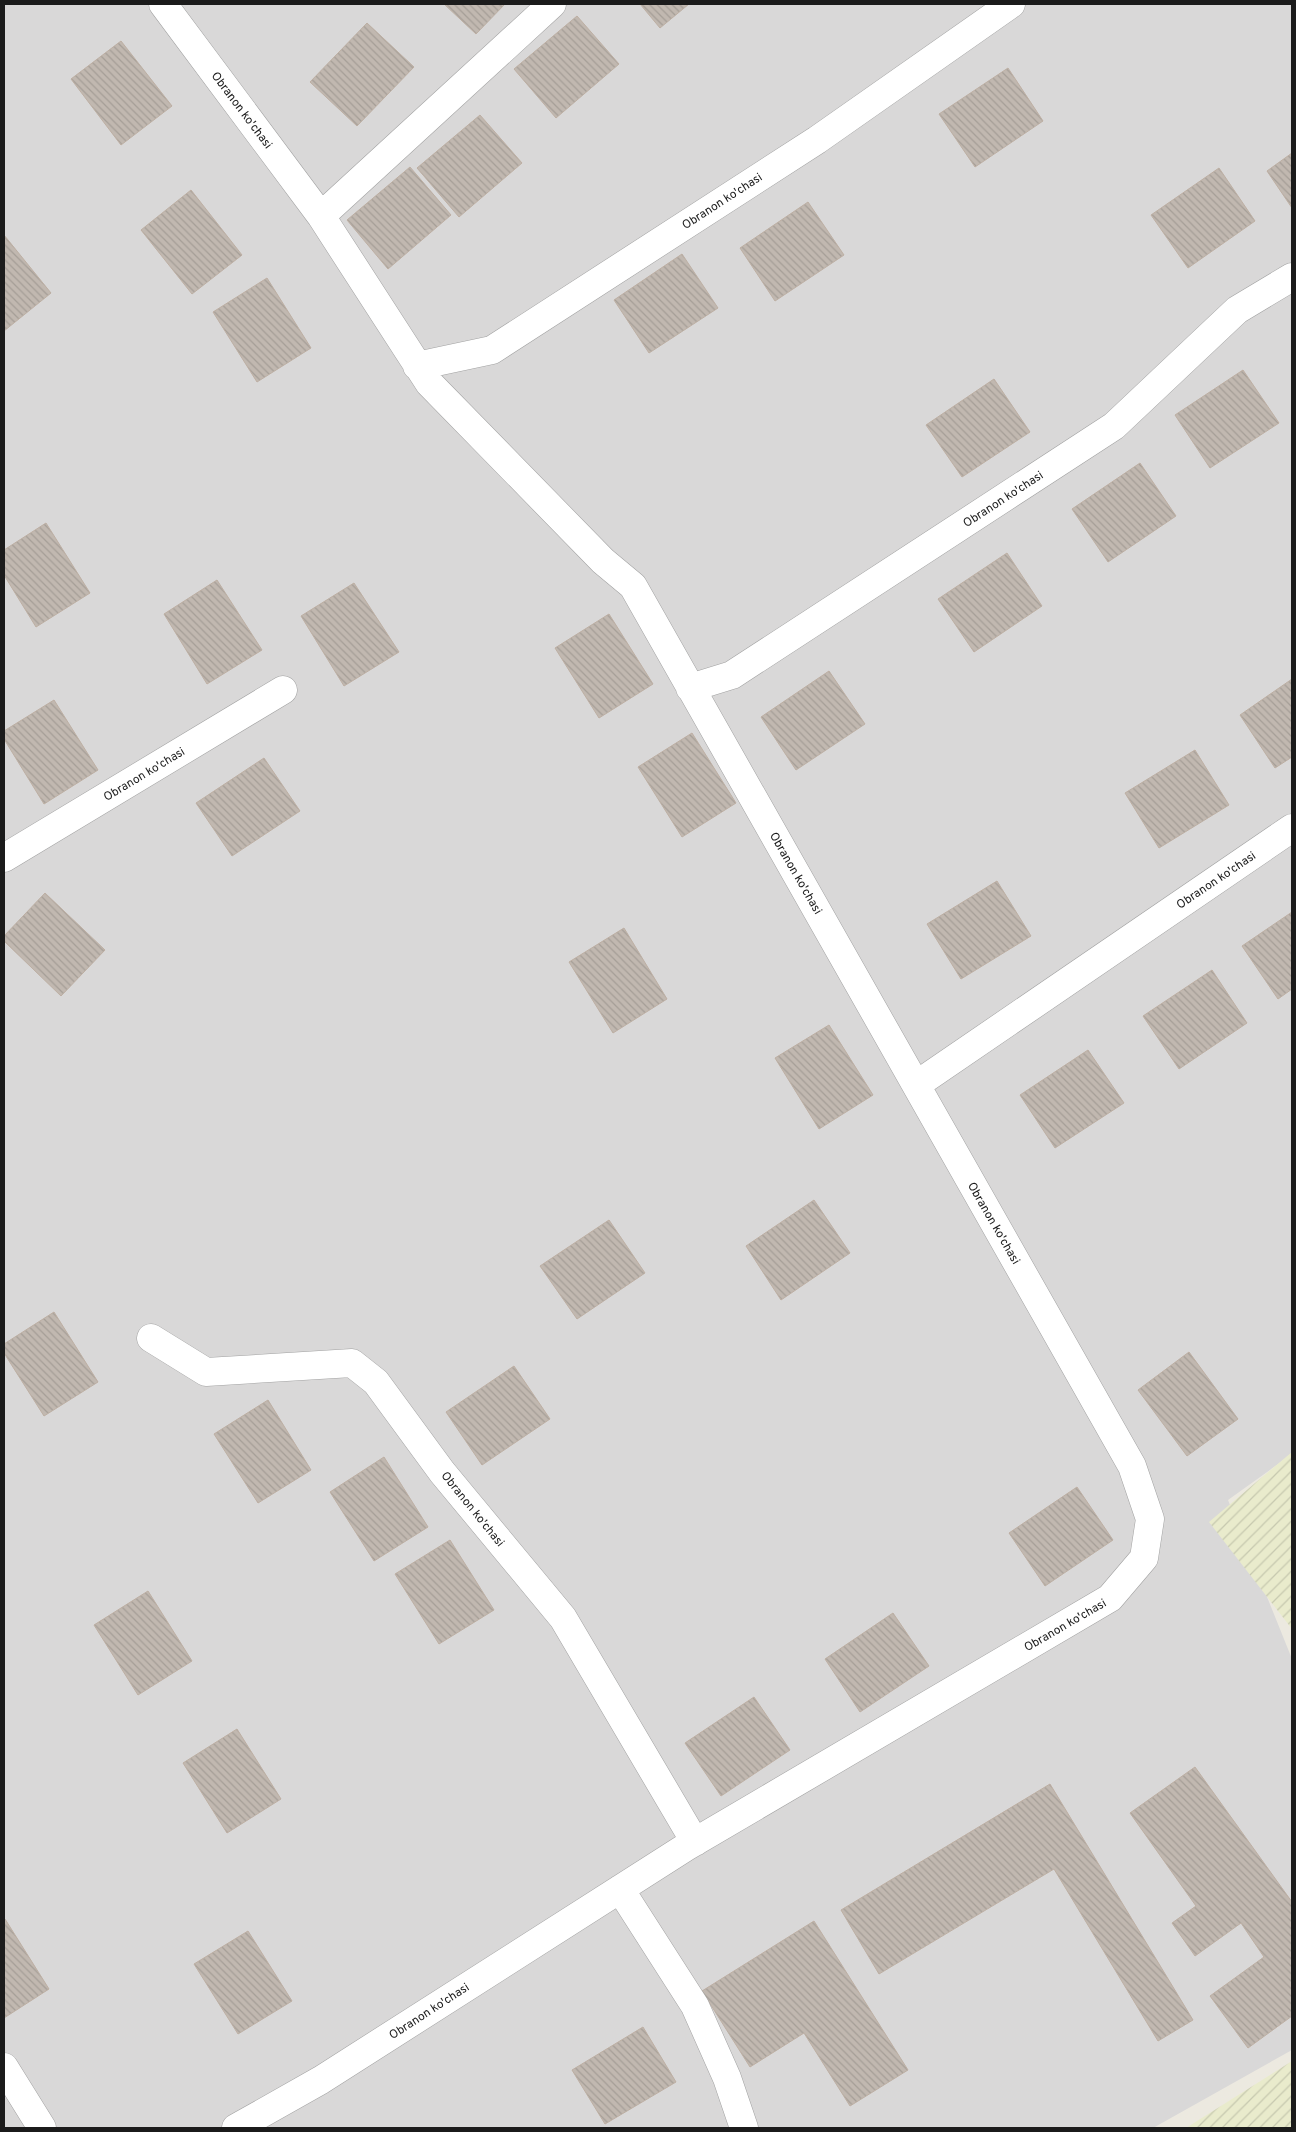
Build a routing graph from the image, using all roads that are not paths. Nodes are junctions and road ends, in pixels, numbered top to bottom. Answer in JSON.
{"nodes":[{"id":1,"x":163,"y":4,"type":"edge"},
{"id":2,"x":552,"y":4,"type":"edge"},
{"id":3,"x":1010,"y":4,"type":"edge"},
{"id":4,"x":321,"y":216,"type":"junction"},
{"id":5,"x":1292,"y":277,"type":"edge"},
{"id":6,"x":417,"y":366,"type":"junction"},
{"id":7,"x":690,"y":688,"type":"junction"},
{"id":8,"x":284,"y":690,"type":"dead end"},
{"id":9,"x":1292,"y":828,"type":"edge"},
{"id":10,"x":4,"y":858,"type":"edge"},
{"id":11,"x":916,"y":1085,"type":"junction"},
{"id":12,"x":151,"y":1338,"type":"dead end"},
{"id":13,"x":695,"y":1842,"type":"junction"},
{"id":14,"x":620,"y":1889,"type":"junction"},
{"id":15,"x":4,"y":2067,"type":"edge"},
{"id":16,"x":42,"y":2128,"type":"edge"},
{"id":17,"x":236,"y":2128,"type":"edge"},
{"id":18,"x":744,"y":2128,"type":"edge"}],
"edges":[{"from":1,"to":4,"type":"street","name":"Obranon ko'chasi"},
{"from":2,"to":4,"type":"street"},
{"from":3,"to":6,"type":"street","name":"Obranon ko'chasi"},
{"from":4,"to":6,"type":"street","name":"Obranon ko'chasi"},
{"from":5,"to":7,"type":"street","name":"Obranon ko'chasi"},
{"from":6,"to":7,"type":"street","name":"Obranon ko'chasi"},
{"from":7,"to":11,"type":"street","name":"Obranon ko'chasi"},
{"from":8,"to":10,"type":"street","name":"Obranon ko'chasi"},
{"from":9,"to":11,"type":"street","name":"Obranon ko'chasi"},
{"from":11,"to":13,"type":"street","name":"Obranon ko'chasi"},
{"from":12,"to":13,"type":"street","name":"Obranon ko'chasi"},
{"from":13,"to":14,"type":"street","name":"Obranon ko'chasi"},
{"from":14,"to":17,"type":"street","name":"Obranon ko'chasi"},
{"from":14,"to":18,"type":"street"},
{"from":15,"to":16,"type":"street"}]}
